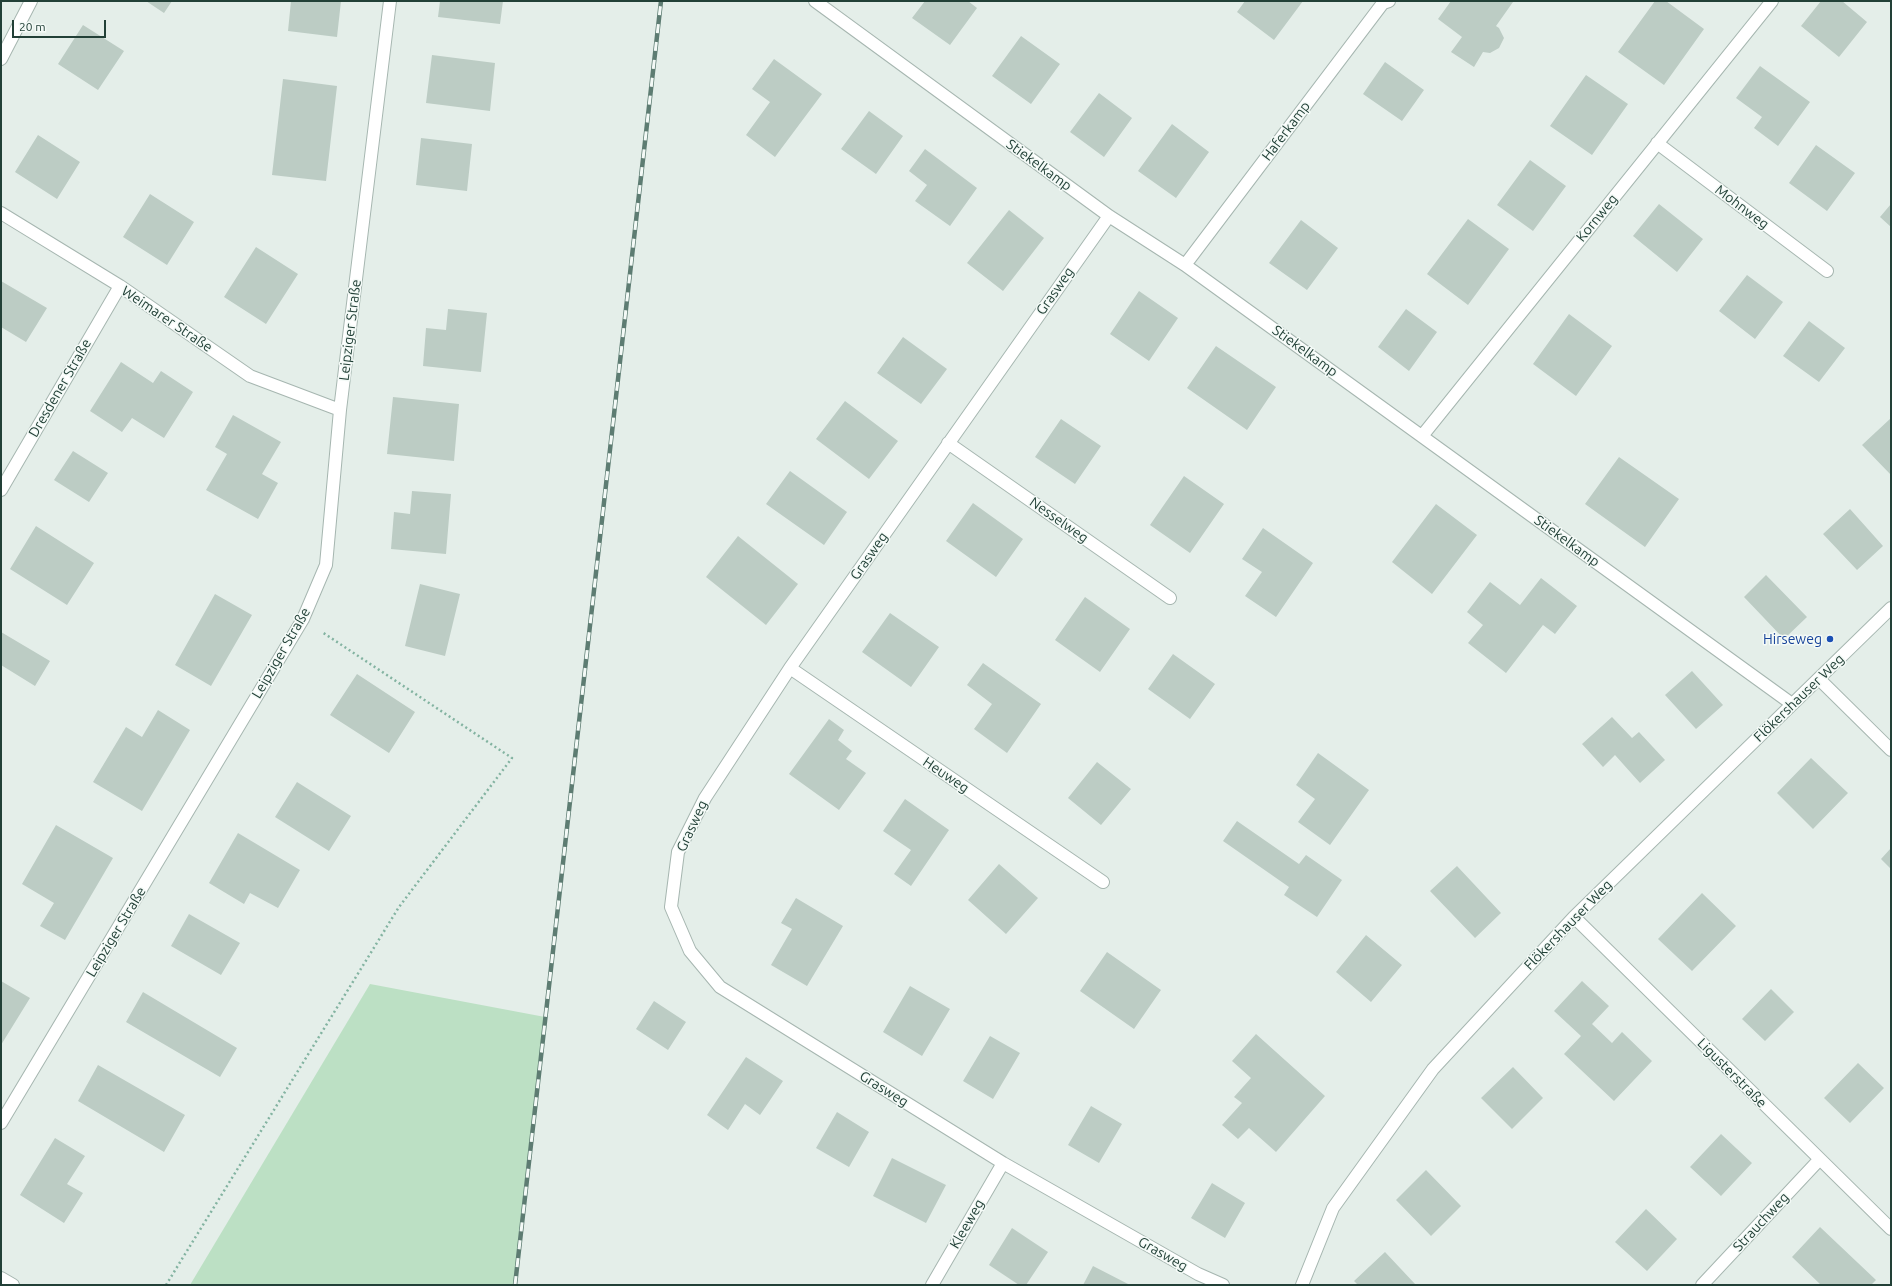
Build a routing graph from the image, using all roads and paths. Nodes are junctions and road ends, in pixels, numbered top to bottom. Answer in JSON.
{"nodes":[{"id":1,"x":31,"y":1,"type":"edge"},
{"id":2,"x":390,"y":1,"type":"edge"},
{"id":3,"x":815,"y":1,"type":"edge"},
{"id":4,"x":1772,"y":1,"type":"edge"},
{"id":5,"x":1384,"y":2,"type":"edge"},
{"id":6,"x":1,"y":58,"type":"edge"},
{"id":7,"x":1657,"y":143,"type":"junction"},
{"id":8,"x":1,"y":213,"type":"edge"},
{"id":9,"x":1109,"y":216,"type":"junction"},
{"id":10,"x":1184,"y":264,"type":"junction"},
{"id":11,"x":1827,"y":271,"type":"dead end"},
{"id":12,"x":120,"y":286,"type":"junction"},
{"id":13,"x":340,"y":410,"type":"junction"},
{"id":14,"x":1422,"y":436,"type":"junction"},
{"id":15,"x":948,"y":443,"type":"junction"},
{"id":16,"x":1,"y":490,"type":"edge"},
{"id":17,"x":1170,"y":598,"type":"dead end"},
{"id":18,"x":1891,"y":608,"type":"edge"},
{"id":19,"x":303,"y":619,"type":"junction"},
{"id":20,"x":790,"y":668,"type":"junction"},
{"id":21,"x":1819,"y":679,"type":"junction"},
{"id":22,"x":1792,"y":704,"type":"junction"},
{"id":23,"x":1891,"y":750,"type":"edge"},
{"id":24,"x":1102,"y":882,"type":"dead end"},
{"id":25,"x":1574,"y":917,"type":"junction"},
{"id":26,"x":1,"y":1123,"type":"edge"},
{"id":27,"x":1819,"y":1160,"type":"junction"},
{"id":28,"x":1003,"y":1163,"type":"junction"},
{"id":29,"x":1891,"y":1229,"type":"edge"},
{"id":30,"x":1,"y":1278,"type":"edge"},
{"id":31,"x":13,"y":1285,"type":"edge"},
{"id":32,"x":166,"y":1285,"type":"edge"},
{"id":33,"x":932,"y":1285,"type":"edge"},
{"id":34,"x":1223,"y":1285,"type":"edge"},
{"id":35,"x":1302,"y":1285,"type":"edge"},
{"id":36,"x":1702,"y":1285,"type":"edge"}],
"edges":[{"from":1,"to":6,"type":"street"},
{"from":2,"to":13,"type":"street","name":"Leipziger Straße"},
{"from":3,"to":9,"type":"street","name":"Stiekelkamp"},
{"from":4,"to":7,"type":"street","name":"Kornweg"},
{"from":5,"to":10,"type":"street","name":"Haferkamp"},
{"from":7,"to":11,"type":"street","name":"Mohnweg"},
{"from":7,"to":14,"type":"street","name":"Kornweg"},
{"from":8,"to":12,"type":"street","name":"Weimarer Straße"},
{"from":9,"to":10,"type":"street","name":"Stiekelkamp"},
{"from":9,"to":15,"type":"street","name":"Grasweg"},
{"from":10,"to":14,"type":"street","name":"Stiekelkamp"},
{"from":12,"to":13,"type":"street","name":"Weimarer Straße"},
{"from":12,"to":16,"type":"street","name":"Dresdener Straße"},
{"from":13,"to":19,"type":"street","name":"Leipziger Straße"},
{"from":14,"to":22,"type":"street","name":"Stiekelkamp"},
{"from":15,"to":17,"type":"street","name":"Nesselweg"},
{"from":15,"to":20,"type":"street","name":"Grasweg"},
{"from":18,"to":21,"type":"street","name":"Flökershauser Weg"},
{"from":19,"to":26,"type":"street","name":"Leipziger Straße"},
{"from":19,"to":32,"type":"path"},
{"from":20,"to":24,"type":"street","name":"Heuweg"},
{"from":20,"to":28,"type":"street","name":"Grasweg"},
{"from":21,"to":22,"type":"street","name":"Flökershauser Weg"},
{"from":21,"to":23,"type":"street"},
{"from":22,"to":25,"type":"street","name":"Flökershauser Weg"},
{"from":25,"to":27,"type":"street","name":"Ligusterstraße"},
{"from":25,"to":35,"type":"street","name":"Flökershauser Weg"},
{"from":27,"to":29,"type":"street","name":"Ligusterstraße"},
{"from":27,"to":36,"type":"street","name":"Strauchweg"},
{"from":28,"to":33,"type":"street","name":"Kleeweg"},
{"from":28,"to":34,"type":"street","name":"Grasweg"},
{"from":30,"to":31,"type":"street"}]}
